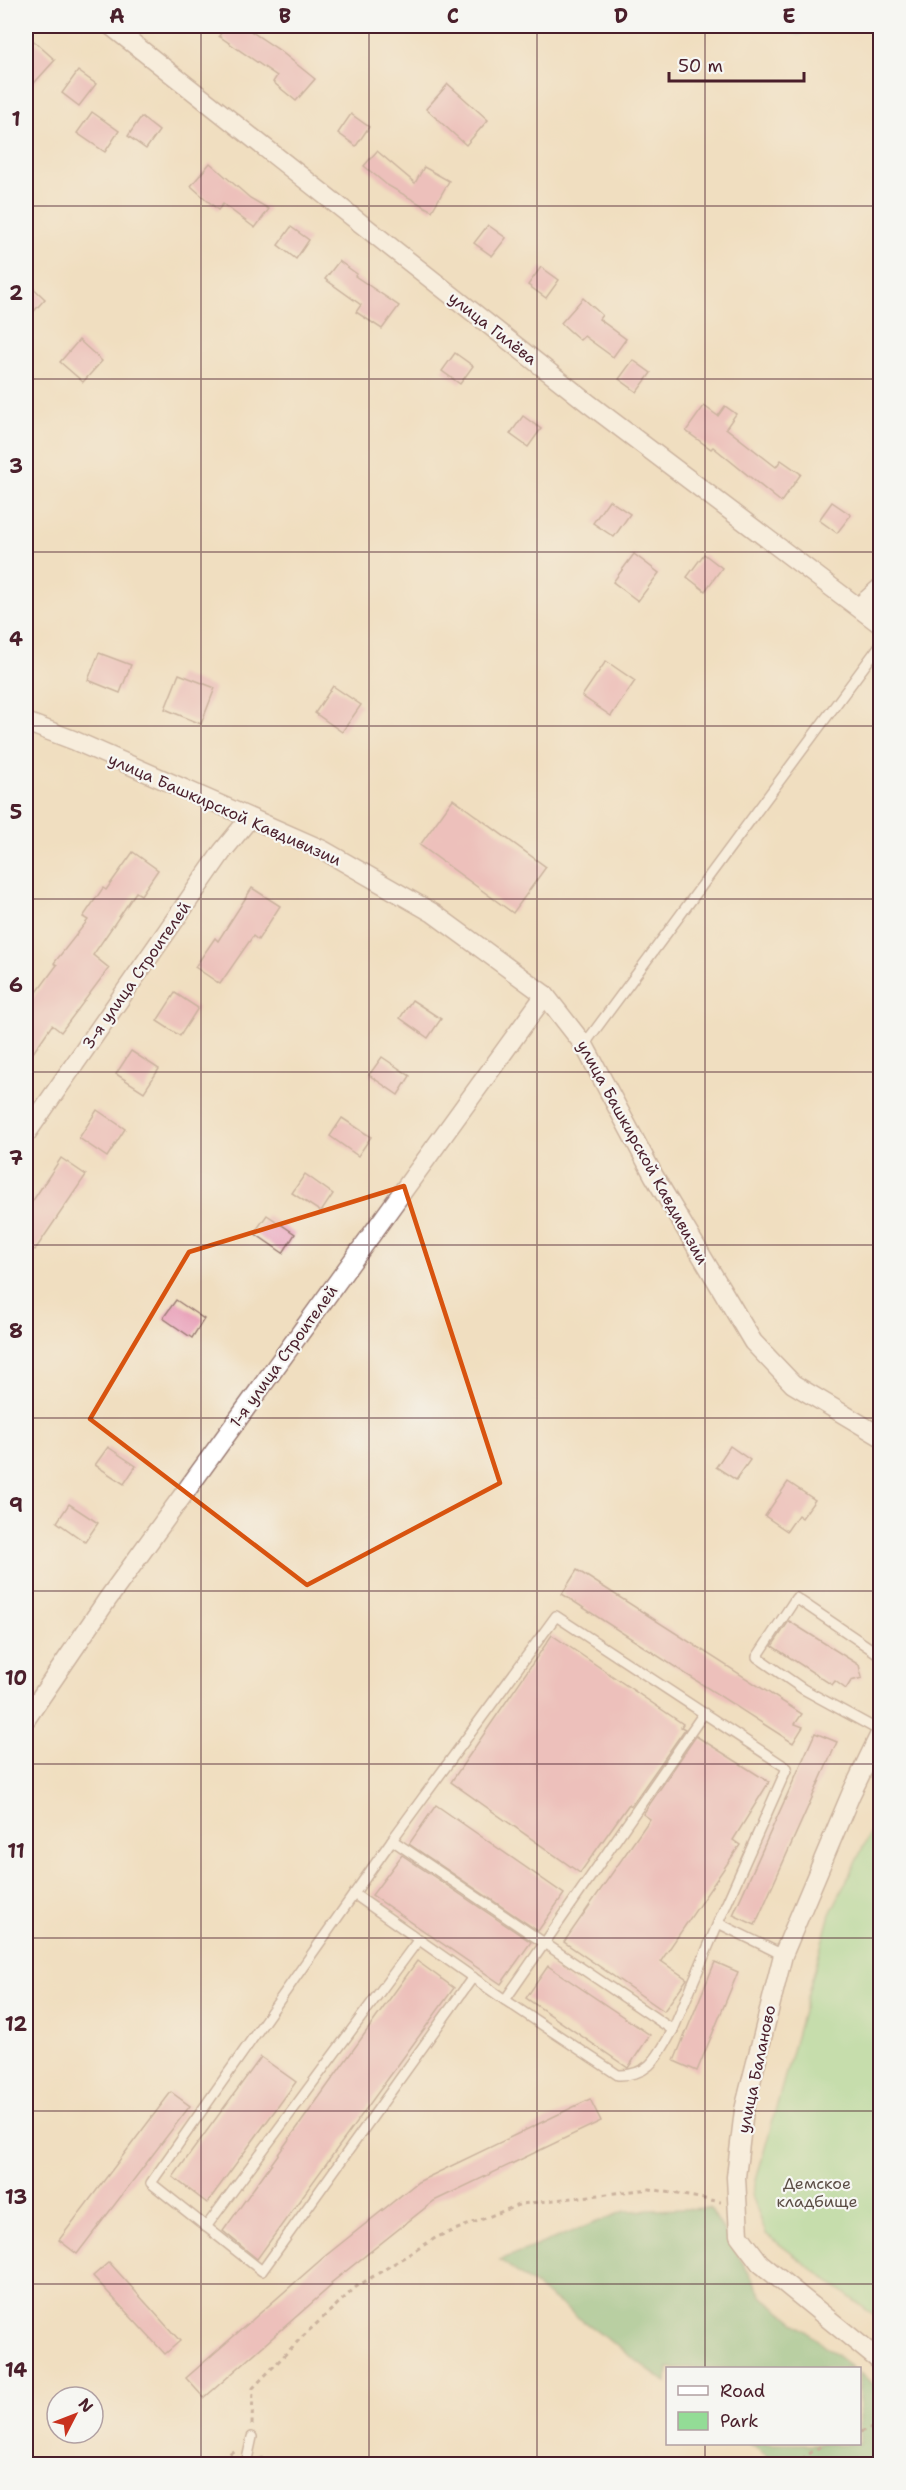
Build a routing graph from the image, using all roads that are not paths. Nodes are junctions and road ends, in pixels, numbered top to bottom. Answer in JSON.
{"nodes":[{"id":1,"x":111,"y":26,"type":"edge"},
{"id":2,"x":880,"y":588,"type":"edge"},
{"id":3,"x":860,"y":607,"type":"junction"},
{"id":4,"x":880,"y":624,"type":"edge"},
{"id":5,"x":880,"y":645,"type":"edge"},
{"id":6,"x":26,"y":722,"type":"edge"},
{"id":7,"x":249,"y":819,"type":"junction"},
{"id":8,"x":545,"y":995,"type":"junction"},
{"id":9,"x":584,"y":1045,"type":"junction"},
{"id":10,"x":26,"y":1134,"type":"edge"},
{"id":11,"x":880,"y":1436,"type":"edge"},
{"id":12,"x":880,"y":1655,"type":"edge"},
{"id":13,"x":704,"y":1713,"type":"junction"},
{"id":14,"x":26,"y":1719,"type":"edge"},
{"id":15,"x":880,"y":1732,"type":"edge"},
{"id":16,"x":392,"y":1840,"type":"junction"},
{"id":17,"x":354,"y":1894,"type":"junction"},
{"id":18,"x":718,"y":1923,"type":"junction"},
{"id":19,"x":419,"y":1939,"type":"junction"},
{"id":20,"x":545,"y":1944,"type":"junction"},
{"id":21,"x":783,"y":1955,"type":"junction"},
{"id":22,"x":472,"y":1977,"type":"junction"},
{"id":23,"x":505,"y":2000,"type":"junction"},
{"id":24,"x":673,"y":2030,"type":"junction"},
{"id":25,"x":206,"y":2228,"type":"junction"},
{"id":26,"x":880,"y":2361,"type":"edge"},
{"id":27,"x":252,"y":2437,"type":"road end"},
{"id":28,"x":246,"y":2464,"type":"edge"}],
"edges":[{"from":1,"to":3,"type":"street","name":"улица Гилёва"},
{"from":2,"to":3,"type":"street"},
{"from":3,"to":4,"type":"street","name":"улица Гилёва"},
{"from":5,"to":9,"type":"lane"},
{"from":6,"to":7,"type":"street","name":"улица Башкирской Кавдивизии"},
{"from":7,"to":8,"type":"street","name":"улица Башкирской Кавдивизии"},
{"from":7,"to":10,"type":"street","name":"3-я улица Строителей"},
{"from":8,"to":9,"type":"street","name":"улица Башкирской Кавдивизии"},
{"from":8,"to":14,"type":"street","name":"1-я улица Строителей"},
{"from":9,"to":11,"type":"street","name":"улица Башкирской Кавдивизии"},
{"from":12,"to":15,"type":"lane"},
{"from":13,"to":16,"type":"lane"},
{"from":13,"to":18,"type":"lane"},
{"from":13,"to":20,"type":"lane"},
{"from":15,"to":21,"type":"street","name":"улица Баланово"},
{"from":16,"to":17,"type":"lane"},
{"from":16,"to":20,"type":"lane"},
{"from":17,"to":19,"type":"lane"},
{"from":17,"to":25,"type":"lane"},
{"from":18,"to":21,"type":"lane"},
{"from":18,"to":24,"type":"lane"},
{"from":19,"to":22,"type":"lane"},
{"from":19,"to":25,"type":"lane"},
{"from":20,"to":23,"type":"lane"},
{"from":20,"to":24,"type":"lane"},
{"from":21,"to":26,"type":"street","name":"улица Баланово"},
{"from":22,"to":23,"type":"lane"},
{"from":22,"to":25,"type":"lane"},
{"from":23,"to":24,"type":"lane"},
{"from":27,"to":28,"type":"lane"}]}
